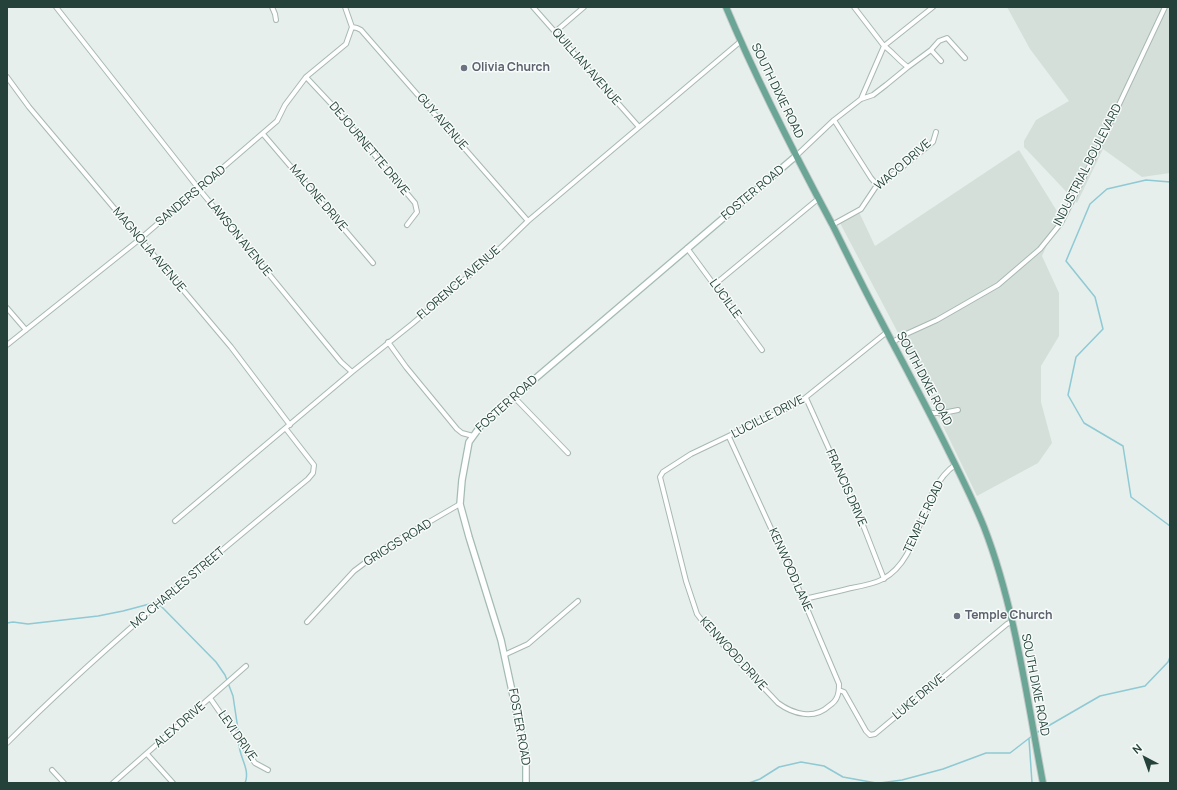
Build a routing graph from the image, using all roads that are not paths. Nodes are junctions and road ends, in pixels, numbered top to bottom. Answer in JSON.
{"nodes":[{"id":1,"x":56,"y":7,"type":"edge"},
{"id":2,"x":272,"y":7,"type":"edge"},
{"id":3,"x":345,"y":7,"type":"edge"},
{"id":4,"x":533,"y":7,"type":"edge"},
{"id":5,"x":584,"y":7,"type":"edge"},
{"id":6,"x":726,"y":7,"type":"edge"},
{"id":7,"x":854,"y":7,"type":"edge"},
{"id":8,"x":933,"y":7,"type":"edge"},
{"id":9,"x":1165,"y":7,"type":"edge"},
{"id":10,"x":276,"y":20,"type":"dead end"},
{"id":11,"x":352,"y":27,"type":"junction"},
{"id":12,"x":555,"y":32,"type":"junction"},
{"id":13,"x":741,"y":41,"type":"junction"},
{"id":14,"x":884,"y":46,"type":"junction"},
{"id":15,"x":931,"y":50,"type":"junction"},
{"id":16,"x":965,"y":58,"type":"dead end"},
{"id":17,"x":941,"y":61,"type":"dead end"},
{"id":18,"x":908,"y":67,"type":"junction"},
{"id":19,"x":7,"y":77,"type":"edge"},
{"id":20,"x":306,"y":77,"type":"junction"},
{"id":21,"x":861,"y":98,"type":"junction"},
{"id":22,"x":834,"y":120,"type":"junction"},
{"id":23,"x":639,"y":128,"type":"junction"},
{"id":24,"x":936,"y":132,"type":"dead end"},
{"id":25,"x":263,"y":134,"type":"junction"},
{"id":26,"x":796,"y":156,"type":"junction"},
{"id":27,"x":877,"y":185,"type":"junction"},
{"id":28,"x":199,"y":189,"type":"junction"},
{"id":29,"x":818,"y":199,"type":"junction"},
{"id":30,"x":528,"y":221,"type":"junction"},
{"id":31,"x":407,"y":225,"type":"dead end"},
{"id":32,"x":832,"y":225,"type":"junction"},
{"id":33,"x":140,"y":239,"type":"junction"},
{"id":34,"x":687,"y":248,"type":"junction"},
{"id":35,"x":373,"y":262,"type":"dead end"},
{"id":36,"x":714,"y":285,"type":"junction"},
{"id":37,"x":7,"y":308,"type":"edge"},
{"id":38,"x":26,"y":330,"type":"junction"},
{"id":39,"x":887,"y":332,"type":"junction"},
{"id":40,"x":388,"y":342,"type":"junction"},
{"id":41,"x":893,"y":342,"type":"junction"},
{"id":42,"x":7,"y":345,"type":"edge"},
{"id":43,"x":762,"y":350,"type":"dead end"},
{"id":44,"x":352,"y":372,"type":"junction"},
{"id":45,"x":514,"y":397,"type":"junction"},
{"id":46,"x":806,"y":398,"type":"junction"},
{"id":47,"x":958,"y":410,"type":"dead end"},
{"id":48,"x":930,"y":413,"type":"junction"},
{"id":49,"x":288,"y":427,"type":"junction"},
{"id":50,"x":473,"y":436,"type":"junction"},
{"id":51,"x":729,"y":437,"type":"junction"},
{"id":52,"x":568,"y":453,"type":"dead end"},
{"id":53,"x":955,"y":465,"type":"junction"},
{"id":54,"x":660,"y":475,"type":"joint"},
{"id":55,"x":460,"y":504,"type":"junction"},
{"id":56,"x":175,"y":521,"type":"dead end"},
{"id":57,"x":884,"y":579,"type":"junction"},
{"id":58,"x":803,"y":599,"type":"junction"},
{"id":59,"x":578,"y":601,"type":"dead end"},
{"id":60,"x":307,"y":622,"type":"dead end"},
{"id":61,"x":1011,"y":622,"type":"junction"},
{"id":62,"x":504,"y":655,"type":"junction"},
{"id":63,"x":246,"y":666,"type":"dead end"},
{"id":64,"x":839,"y":690,"type":"junction"},
{"id":65,"x":210,"y":698,"type":"junction"},
{"id":66,"x":7,"y":743,"type":"edge"},
{"id":67,"x":147,"y":754,"type":"junction"},
{"id":68,"x":52,"y":770,"type":"dead end"},
{"id":69,"x":268,"y":770,"type":"dead end"},
{"id":70,"x":64,"y":783,"type":"edge"},
{"id":71,"x":113,"y":783,"type":"edge"},
{"id":72,"x":173,"y":783,"type":"edge"},
{"id":73,"x":526,"y":783,"type":"edge"},
{"id":74,"x":1043,"y":783,"type":"edge"}],
"edges":[{"from":1,"to":28,"type":"street","name":"LAWSON AVENUE"},
{"from":2,"to":10,"type":"street"},
{"from":3,"to":11,"type":"street"},
{"from":4,"to":12,"type":"street","name":"QUILLIAN AVENUE"},
{"from":5,"to":12,"type":"street"},
{"from":6,"to":13,"type":"main road","name":"SOUTH DIXIE ROAD"},
{"from":7,"to":14,"type":"street"},
{"from":8,"to":14,"type":"street"},
{"from":9,"to":41,"type":"street","name":"INDUSTRIAL BOULEVARD"},
{"from":11,"to":20,"type":"street","name":"SANDERS ROAD"},
{"from":11,"to":30,"type":"street","name":"GUY AVENUE"},
{"from":12,"to":23,"type":"street","name":"QUILLIAN AVENUE"},
{"from":13,"to":23,"type":"street","name":"FLORENCE AVENUE"},
{"from":13,"to":26,"type":"main road","name":"SOUTH DIXIE ROAD"},
{"from":14,"to":18,"type":"street"},
{"from":14,"to":21,"type":"street"},
{"from":15,"to":16,"type":"street"},
{"from":15,"to":17,"type":"street"},
{"from":15,"to":18,"type":"street"},
{"from":18,"to":21,"type":"street"},
{"from":19,"to":33,"type":"street","name":"MAGNOLIA AVENUE"},
{"from":20,"to":25,"type":"street","name":"SANDERS ROAD"},
{"from":20,"to":31,"type":"street","name":"DEJOURNETTE DRIVE"},
{"from":21,"to":22,"type":"street"},
{"from":22,"to":26,"type":"street"},
{"from":22,"to":27,"type":"street"},
{"from":23,"to":30,"type":"street","name":"FLORENCE AVENUE"},
{"from":24,"to":27,"type":"street","name":"WACO DRIVE"},
{"from":25,"to":28,"type":"street","name":"SANDERS ROAD"},
{"from":25,"to":35,"type":"street","name":"MALONE DRIVE"},
{"from":26,"to":29,"type":"main road","name":"SOUTH DIXIE ROAD"},
{"from":26,"to":34,"type":"street","name":"FOSTER ROAD"},
{"from":27,"to":32,"type":"street","name":"WACO DRIVE"},
{"from":28,"to":33,"type":"street","name":"SANDERS ROAD"},
{"from":28,"to":44,"type":"street","name":"LAWSON AVENUE"},
{"from":29,"to":32,"type":"main road","name":"SOUTH DIXIE ROAD"},
{"from":29,"to":36,"type":"street"},
{"from":30,"to":40,"type":"street","name":"FLORENCE AVENUE"},
{"from":32,"to":39,"type":"main road","name":"SOUTH DIXIE ROAD"},
{"from":33,"to":38,"type":"street","name":"SANDERS ROAD"},
{"from":33,"to":49,"type":"street","name":"MAGNOLIA AVENUE"},
{"from":34,"to":36,"type":"street","name":"LUCILLE"},
{"from":34,"to":45,"type":"street","name":"FOSTER ROAD"},
{"from":36,"to":43,"type":"street","name":"LUCILLE"},
{"from":37,"to":38,"type":"street"},
{"from":38,"to":42,"type":"street","name":"SANDERS ROAD"},
{"from":39,"to":41,"type":"main road","name":"SOUTH DIXIE ROAD"},
{"from":39,"to":46,"type":"street","name":"LUCILLE DRIVE"},
{"from":40,"to":44,"type":"street","name":"FLORENCE AVENUE"},
{"from":40,"to":50,"type":"street"},
{"from":41,"to":48,"type":"main road","name":"SOUTH DIXIE ROAD"},
{"from":44,"to":49,"type":"street","name":"FLORENCE AVENUE"},
{"from":45,"to":50,"type":"street","name":"FOSTER ROAD"},
{"from":45,"to":52,"type":"street"},
{"from":46,"to":51,"type":"street","name":"LUCILLE DRIVE"},
{"from":46,"to":57,"type":"street","name":"FRANCIS DRIVE"},
{"from":47,"to":48,"type":"street"},
{"from":48,"to":53,"type":"main road","name":"SOUTH DIXIE ROAD"},
{"from":49,"to":56,"type":"street","name":"FLORENCE AVENUE"},
{"from":49,"to":66,"type":"street","name":"MC CHARLES STREET"},
{"from":50,"to":55,"type":"street","name":"FOSTER ROAD"},
{"from":51,"to":54,"type":"street","name":"LUCILLE DRIVE"},
{"from":51,"to":58,"type":"street","name":"KENWOOD LANE"},
{"from":53,"to":57,"type":"street","name":"TEMPLE ROAD"},
{"from":53,"to":61,"type":"main road","name":"SOUTH DIXIE ROAD"},
{"from":54,"to":64,"type":"street","name":"KENWOOD DRIVE"},
{"from":55,"to":60,"type":"street","name":"GRIGGS ROAD"},
{"from":55,"to":62,"type":"street","name":"FOSTER ROAD"},
{"from":57,"to":58,"type":"street","name":"TEMPLE ROAD"},
{"from":58,"to":64,"type":"street","name":"KENWOOD LANE"},
{"from":59,"to":62,"type":"street"},
{"from":61,"to":64,"type":"street","name":"LUKE DRIVE"},
{"from":61,"to":74,"type":"main road","name":"SOUTH DIXIE ROAD"},
{"from":62,"to":73,"type":"street","name":"FOSTER ROAD"},
{"from":63,"to":65,"type":"street","name":"ALEX DRIVE"},
{"from":65,"to":67,"type":"street","name":"ALEX DRIVE"},
{"from":65,"to":69,"type":"street","name":"LEVI DRIVE"},
{"from":67,"to":71,"type":"street","name":"ALEX DRIVE"},
{"from":67,"to":72,"type":"street"},
{"from":68,"to":70,"type":"street"}]}
